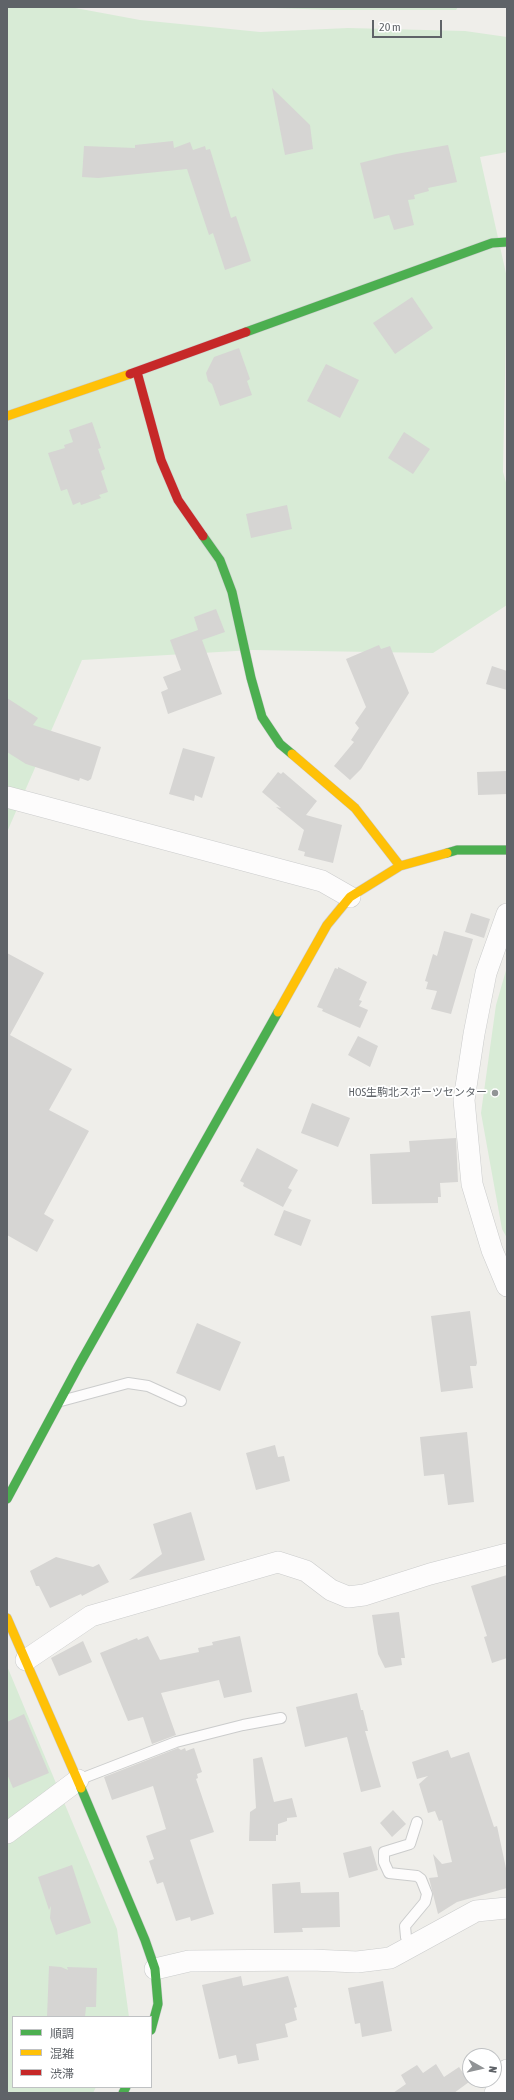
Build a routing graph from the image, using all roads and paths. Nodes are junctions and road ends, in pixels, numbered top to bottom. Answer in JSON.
{"nodes":[{"id":1,"x":507,"y":242,"type":"edge"},
{"id":2,"x":137,"y":372,"type":"junction"},
{"id":3,"x":7,"y":416,"type":"edge"},
{"id":4,"x":7,"y":797,"type":"edge"},
{"id":5,"x":507,"y":850,"type":"edge"},
{"id":6,"x":400,"y":866,"type":"junction"},
{"id":7,"x":350,"y":897,"type":"junction"},
{"id":8,"x":507,"y":914,"type":"edge"},
{"id":9,"x":507,"y":1286,"type":"edge"},
{"id":10,"x":181,"y":1401,"type":"dead end"},
{"id":11,"x":59,"y":1402,"type":"junction"},
{"id":12,"x":7,"y":1499,"type":"edge"},
{"id":13,"x":507,"y":1554,"type":"edge"},
{"id":14,"x":7,"y":1618,"type":"edge"},
{"id":15,"x":26,"y":1660,"type":"junction"},
{"id":16,"x":281,"y":1718,"type":"dead end"},
{"id":17,"x":78,"y":1780,"type":"junction"},
{"id":18,"x":417,"y":1822,"type":"dead end"},
{"id":19,"x":7,"y":1833,"type":"edge"},
{"id":20,"x":507,"y":1908,"type":"edge"},
{"id":21,"x":411,"y":1947,"type":"junction"},
{"id":22,"x":155,"y":1969,"type":"junction"},
{"id":23,"x":152,"y":2026,"type":"edge"},
{"id":24,"x":507,"y":2070,"type":"edge"},
{"id":25,"x":495,"y":2093,"type":"edge"}],
"edges":[{"from":1,"to":2,"type":"street"},
{"from":2,"to":3,"type":"street"},
{"from":2,"to":6,"type":"street"},
{"from":4,"to":7,"type":"street"},
{"from":5,"to":6,"type":"street"},
{"from":6,"to":7,"type":"street"},
{"from":7,"to":11,"type":"street"},
{"from":8,"to":9,"type":"street"},
{"from":10,"to":11,"type":"lane"},
{"from":11,"to":12,"type":"street"},
{"from":13,"to":15,"type":"street"},
{"from":14,"to":15,"type":"street"},
{"from":15,"to":17,"type":"street"},
{"from":16,"to":17,"type":"lane"},
{"from":17,"to":19,"type":"street"},
{"from":17,"to":22,"type":"street"},
{"from":18,"to":21,"type":"lane"},
{"from":20,"to":21,"type":"street"},
{"from":21,"to":22,"type":"street"},
{"from":22,"to":23,"type":"street"},
{"from":24,"to":25,"type":"street"}]}
